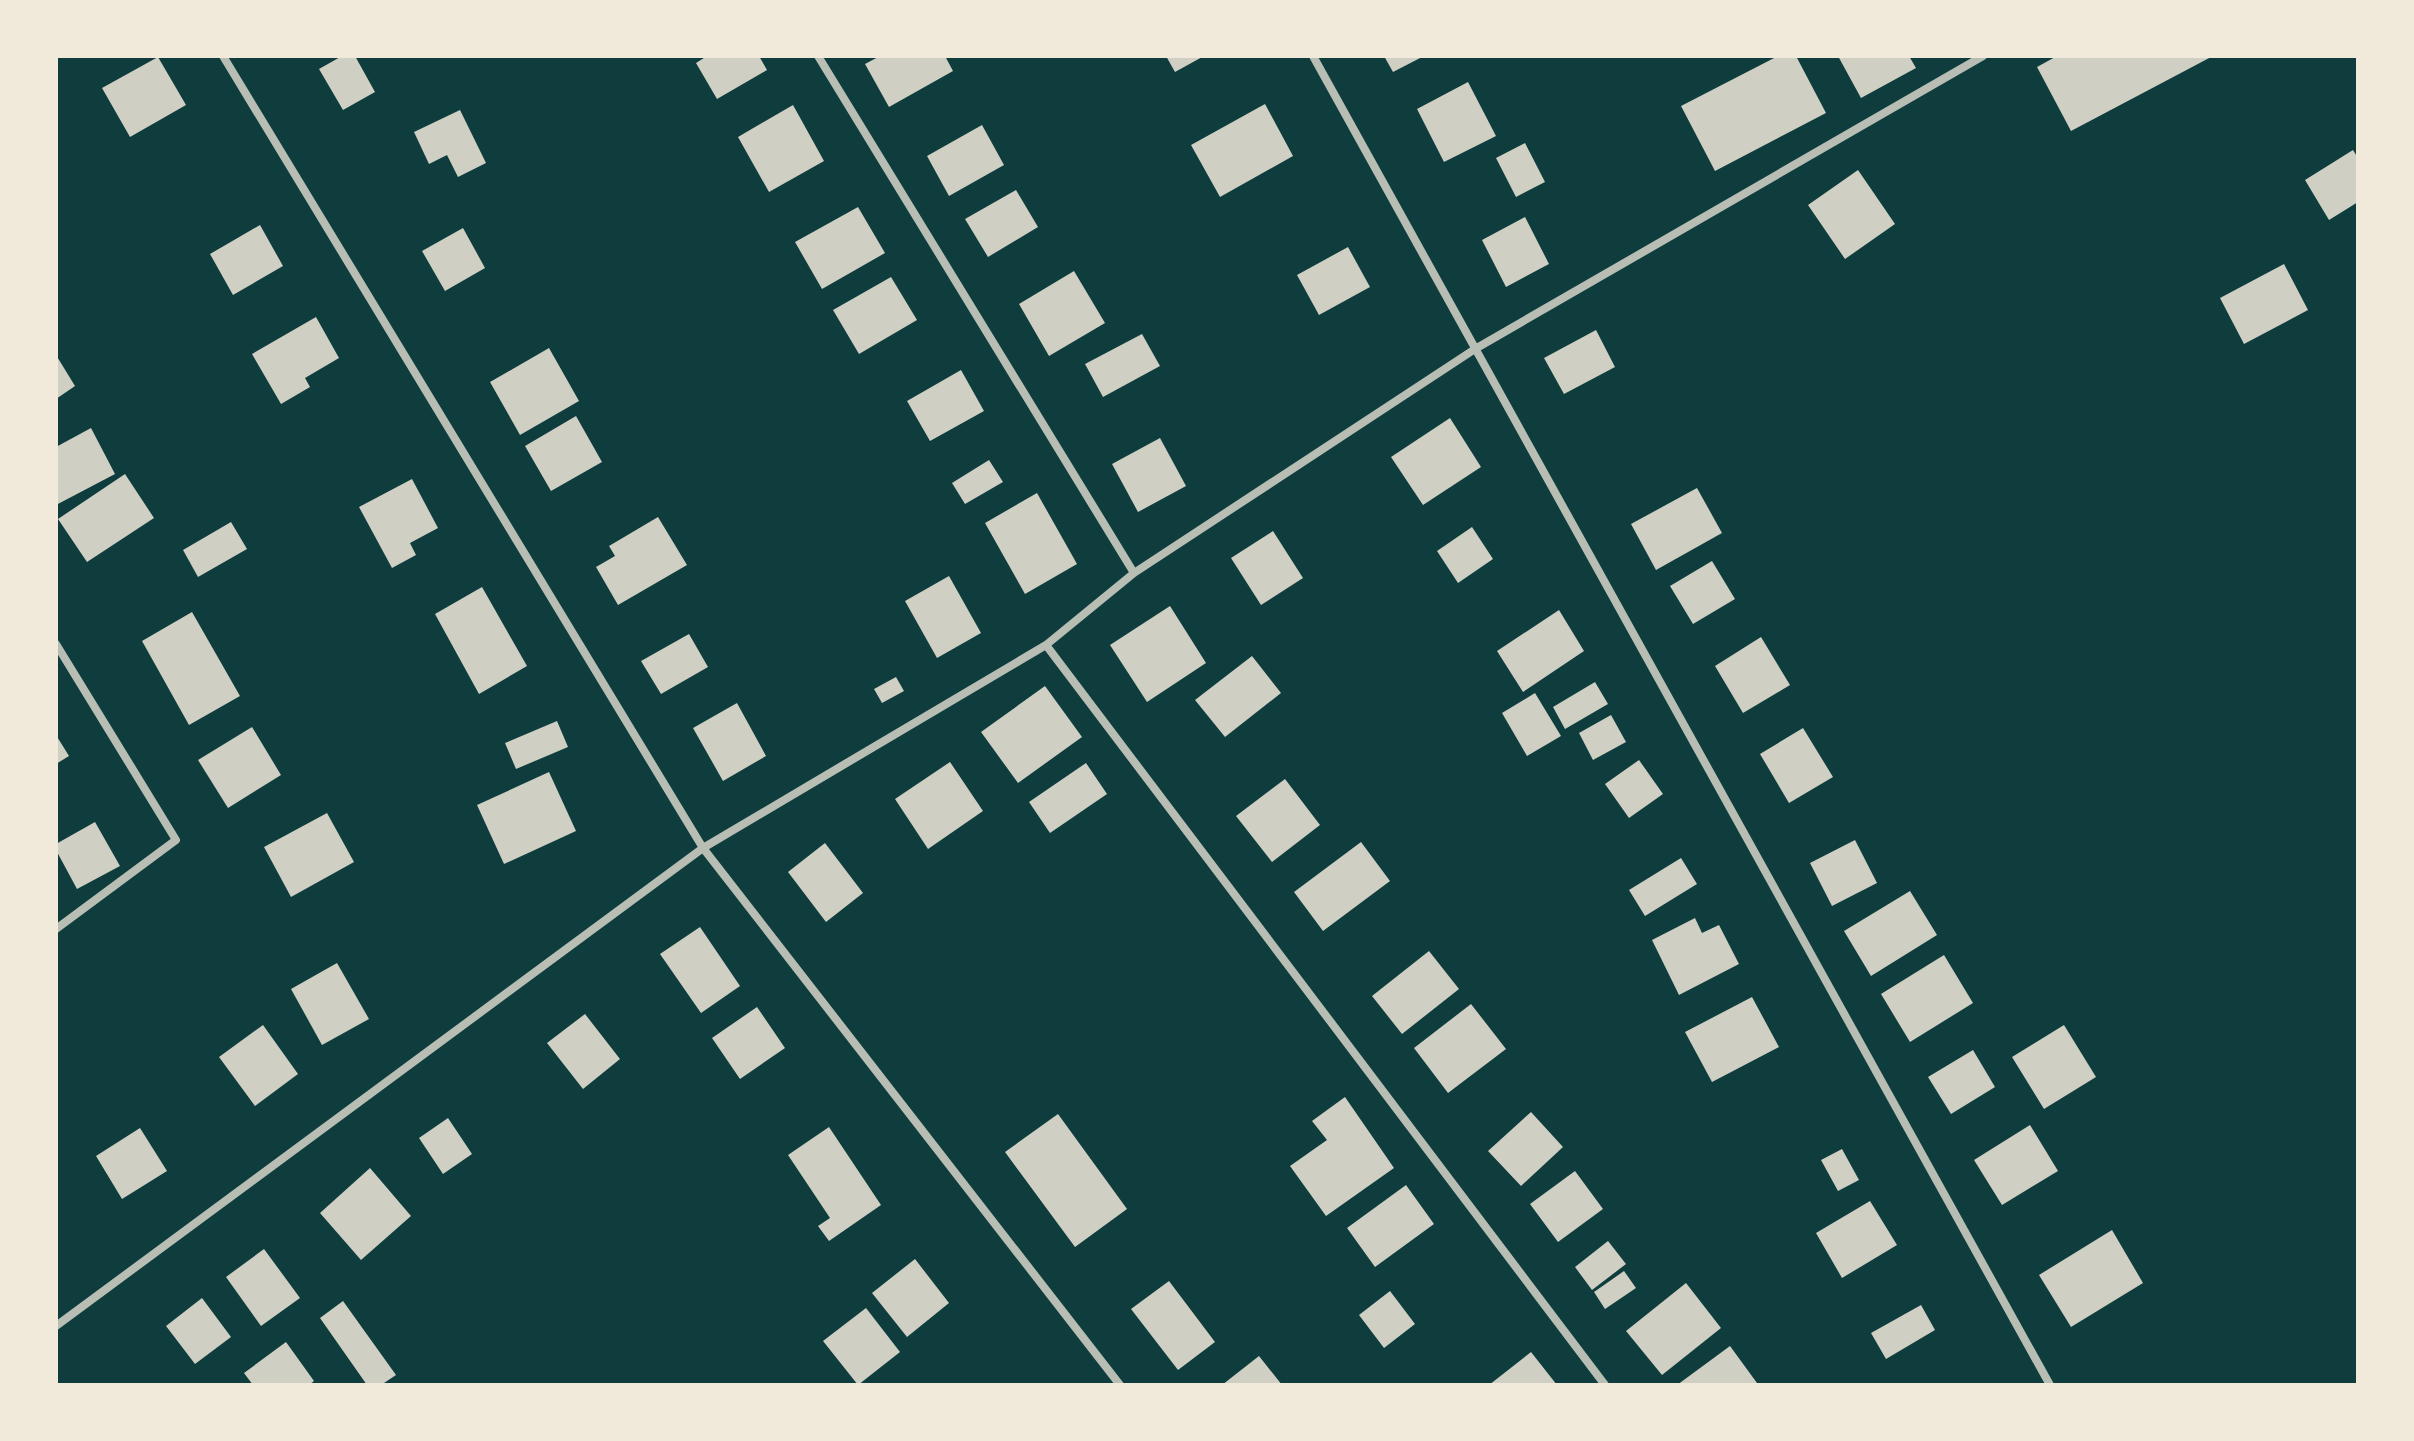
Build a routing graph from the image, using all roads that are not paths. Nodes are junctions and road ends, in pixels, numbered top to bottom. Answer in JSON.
{"nodes":[{"id":1,"x":223,"y":56,"type":"edge"},
{"id":2,"x":818,"y":56,"type":"edge"},
{"id":3,"x":1313,"y":56,"type":"edge"},
{"id":4,"x":1983,"y":56,"type":"edge"},
{"id":5,"x":1475,"y":349,"type":"junction"},
{"id":6,"x":1134,"y":573,"type":"junction"},
{"id":7,"x":56,"y":644,"type":"edge"},
{"id":8,"x":1046,"y":645,"type":"junction"},
{"id":9,"x":703,"y":848,"type":"junction"},
{"id":10,"x":56,"y":929,"type":"edge"},
{"id":11,"x":56,"y":1326,"type":"edge"},
{"id":12,"x":1120,"y":1385,"type":"edge"},
{"id":13,"x":1605,"y":1385,"type":"edge"},
{"id":14,"x":2050,"y":1385,"type":"edge"}],
"edges":[{"from":1,"to":9,"type":"street"},
{"from":2,"to":6,"type":"street"},
{"from":3,"to":5,"type":"street"},
{"from":4,"to":5,"type":"street"},
{"from":5,"to":6,"type":"street"},
{"from":5,"to":14,"type":"street"},
{"from":6,"to":8,"type":"street"},
{"from":7,"to":10,"type":"street"},
{"from":8,"to":9,"type":"street"},
{"from":8,"to":13,"type":"street"},
{"from":9,"to":11,"type":"street"},
{"from":9,"to":12,"type":"street"}]}
